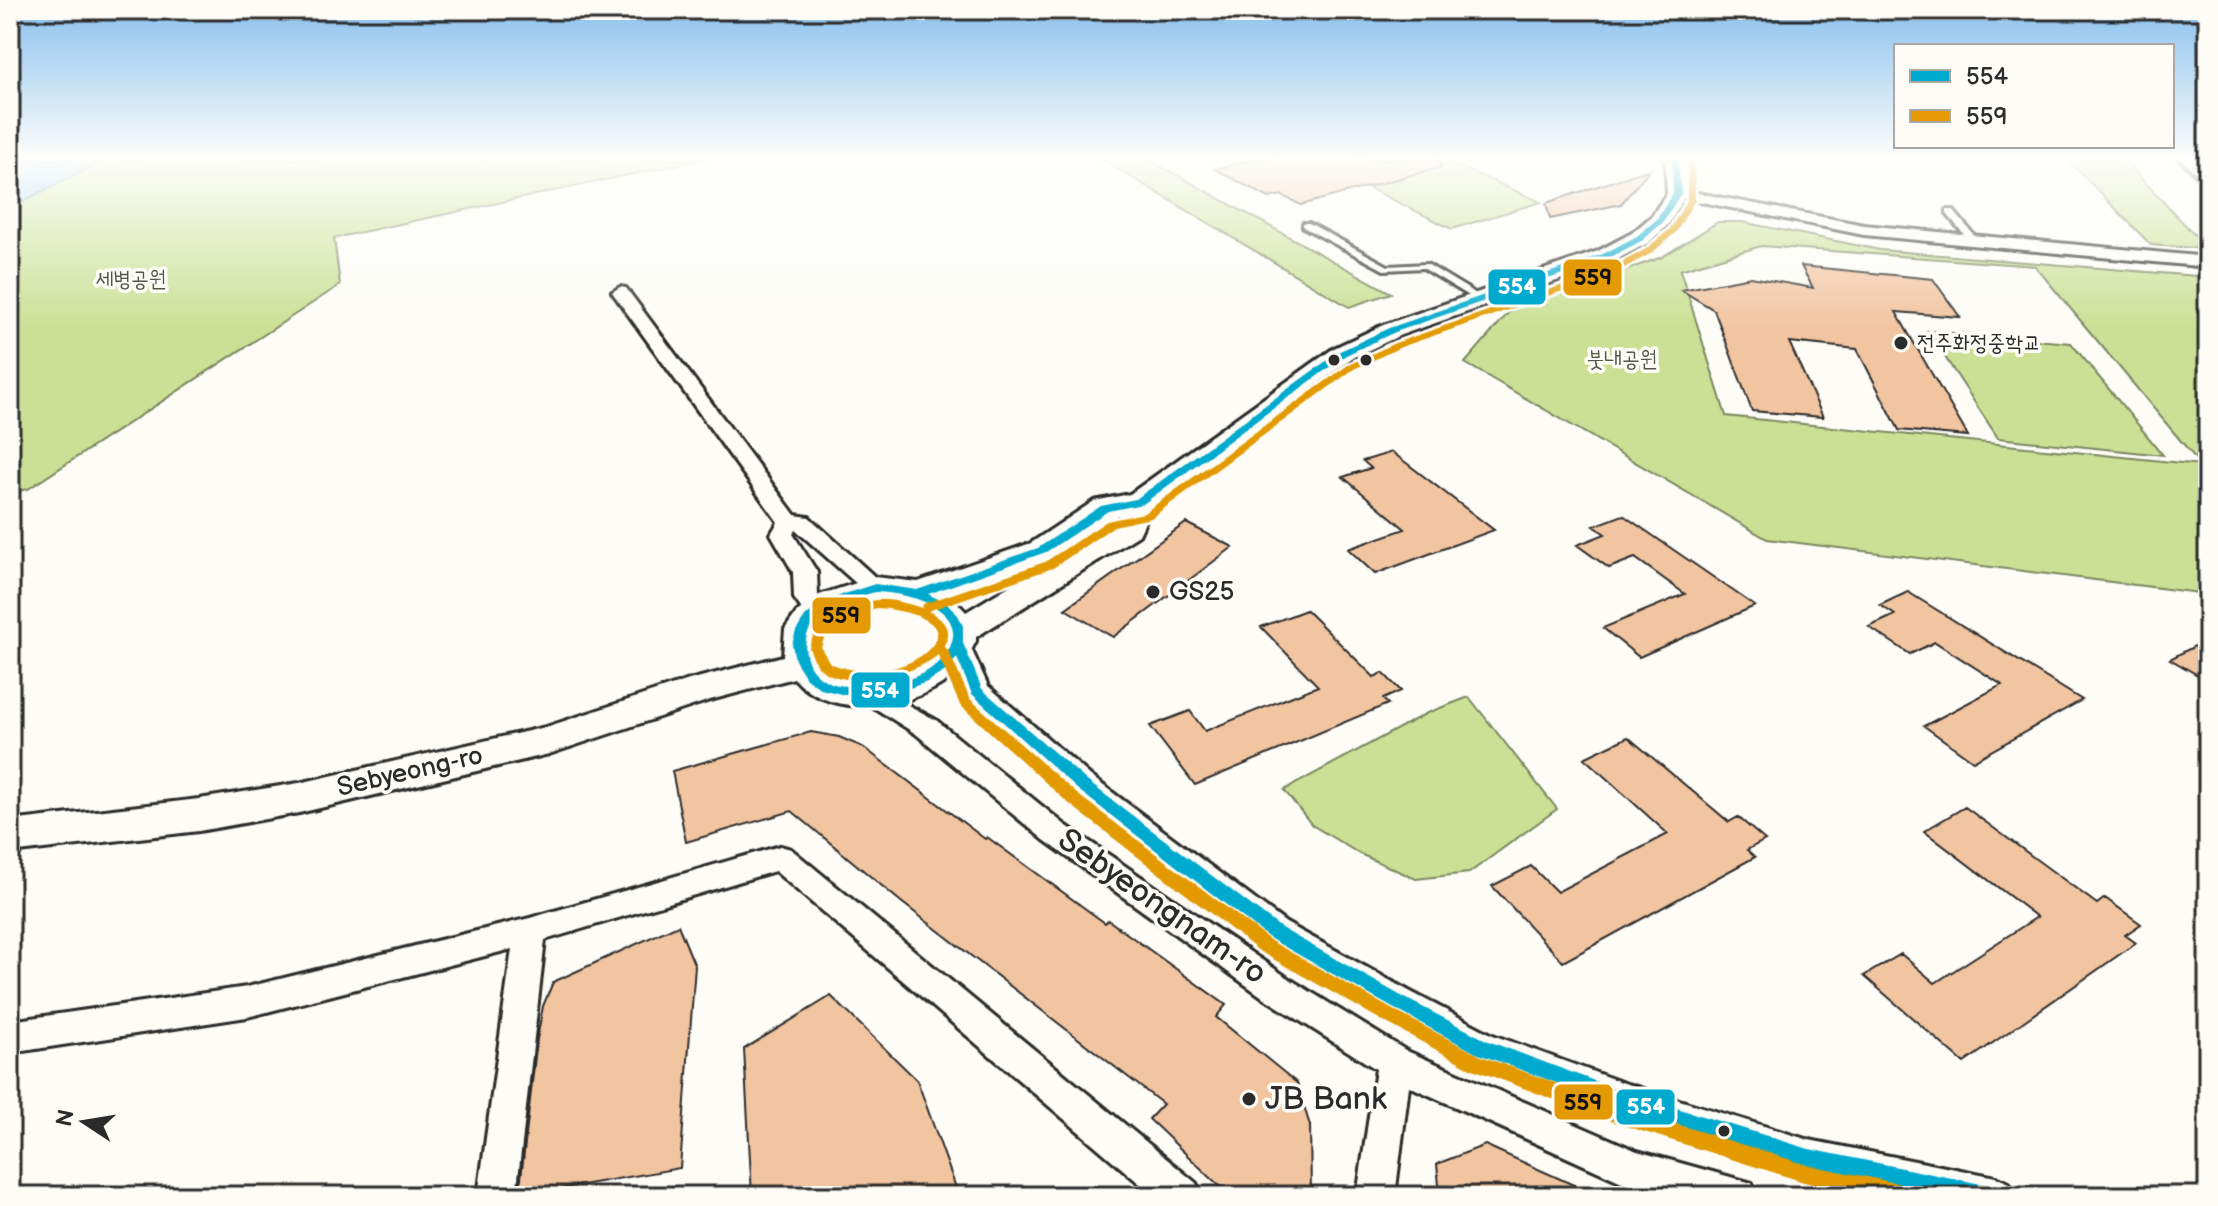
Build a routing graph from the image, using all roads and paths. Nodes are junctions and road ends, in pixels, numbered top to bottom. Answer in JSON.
{"nodes":[{"id":1,"x":1663,"y":215,"type":"edge"},
{"id":2,"x":1790,"y":215,"type":"edge"},
{"id":3,"x":1953,"y":215,"type":"edge"},
{"id":4,"x":1306,"y":225,"type":"dead end"},
{"id":5,"x":1975,"y":242,"type":"junction"},
{"id":6,"x":2208,"y":262,"type":"edge"},
{"id":7,"x":620,"y":292,"type":"dead end"},
{"id":8,"x":1479,"y":298,"type":"junction"},
{"id":9,"x":1139,"y":502,"type":"junction"},
{"id":10,"x":789,"y":522,"type":"junction"},
{"id":11,"x":875,"y":588,"type":"junction"},
{"id":12,"x":922,"y":592,"type":"junction"},
{"id":13,"x":817,"y":612,"type":"junction"},
{"id":14,"x":957,"y":638,"type":"junction"},
{"id":15,"x":801,"y":664,"type":"junction"},
{"id":16,"x":871,"y":694,"type":"junction"},
{"id":17,"x":10,"y":837,"type":"edge"},
{"id":18,"x":530,"y":931,"type":"junction"},
{"id":19,"x":10,"y":1037,"type":"edge"},
{"id":20,"x":1395,"y":1062,"type":"junction"},
{"id":21,"x":497,"y":1196,"type":"edge"},
{"id":22,"x":1183,"y":1196,"type":"edge"},
{"id":23,"x":1376,"y":1196,"type":"edge"},
{"id":24,"x":1739,"y":1196,"type":"edge"},
{"id":25,"x":1996,"y":1196,"type":"edge"}],
"edges":[{"from":1,"to":8,"type":"street"},
{"from":2,"to":5,"type":"street"},
{"from":3,"to":5,"type":"lane"},
{"from":4,"to":8,"type":"lane"},
{"from":5,"to":6,"type":"street"},
{"from":7,"to":10,"type":"street"},
{"from":8,"to":9,"type":"street"},
{"from":9,"to":12,"type":"street"},
{"from":9,"to":14,"type":"street"},
{"from":10,"to":11,"type":"street"},
{"from":10,"to":13,"type":"street"},
{"from":11,"to":12,"type":"street"},
{"from":11,"to":13,"type":"street"},
{"from":12,"to":14,"type":"street"},
{"from":13,"to":15,"type":"street"},
{"from":14,"to":16,"type":"street"},
{"from":14,"to":25,"type":"street","name":"Sebyeongnam-ro"},
{"from":15,"to":16,"type":"street"},
{"from":15,"to":17,"type":"street","name":"Sebyeong-ro"},
{"from":16,"to":20,"type":"street","name":"Sebyeongnam-ro"},
{"from":18,"to":19,"type":"street"},
{"from":18,"to":21,"type":"street"},
{"from":18,"to":22,"type":"street"},
{"from":20,"to":23,"type":"street"},
{"from":20,"to":24,"type":"street","name":"Sebyeongnam-ro"}]}
